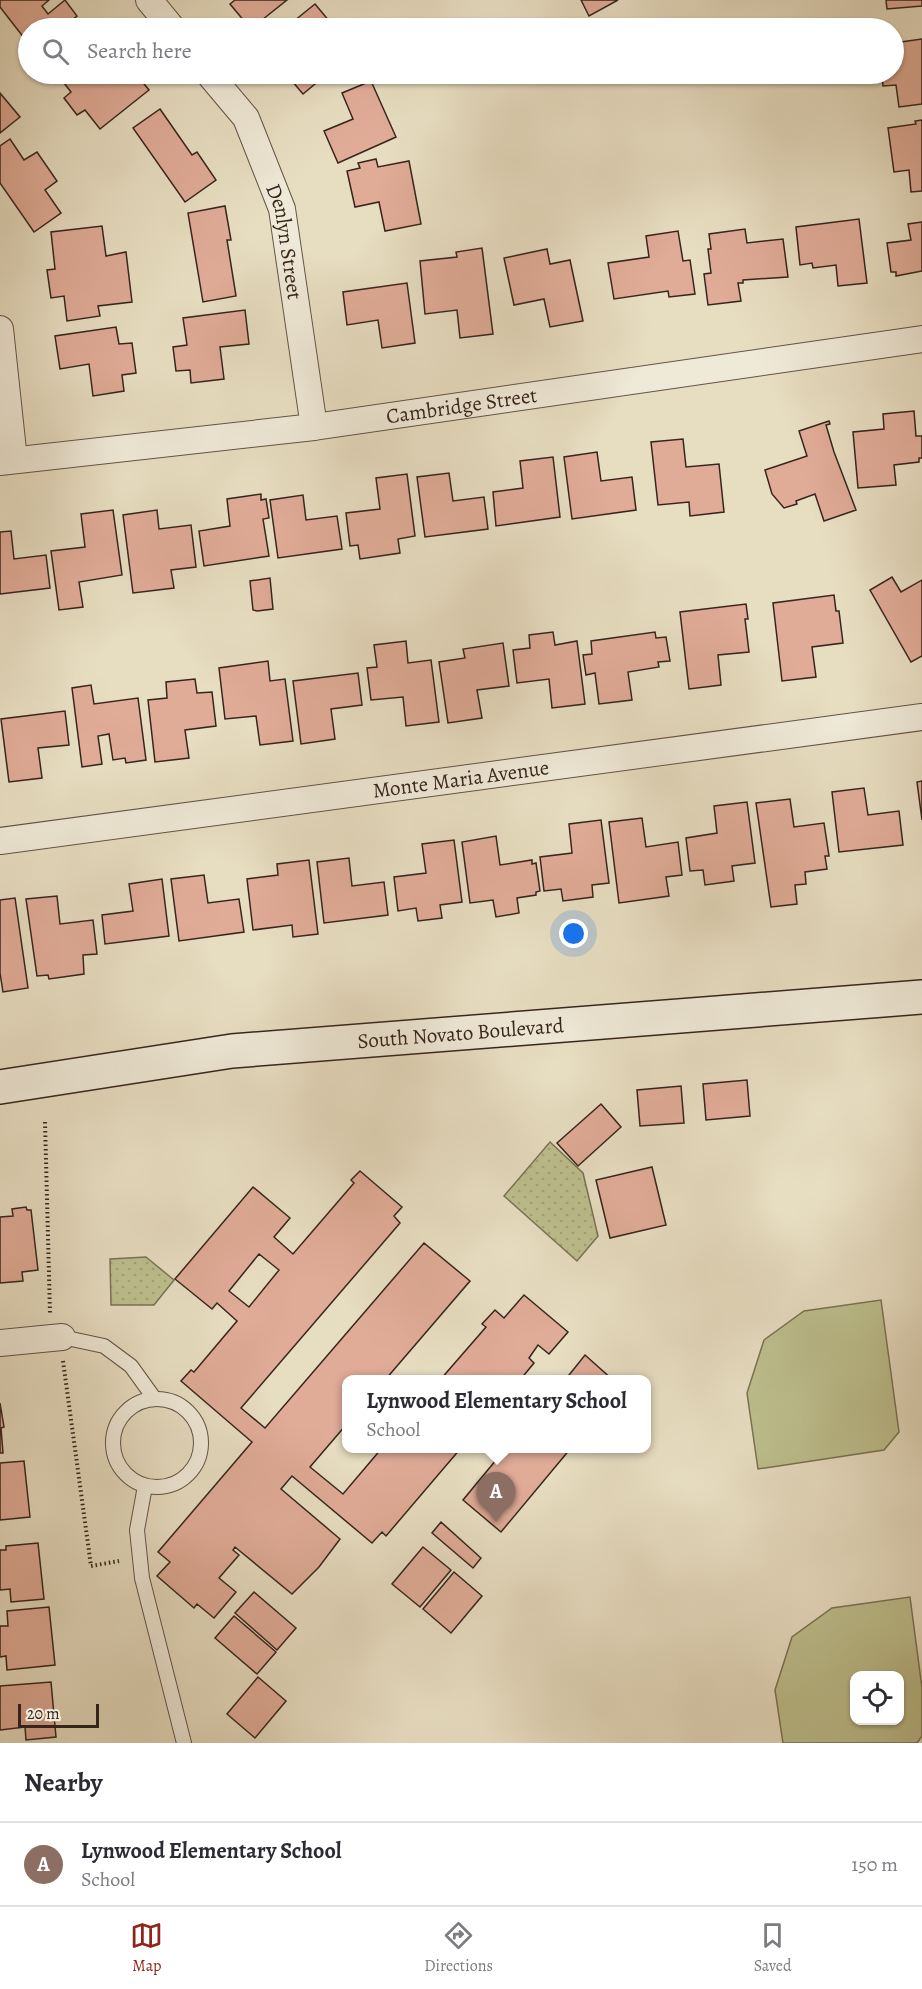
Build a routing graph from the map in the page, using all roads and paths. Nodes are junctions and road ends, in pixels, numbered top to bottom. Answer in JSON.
{"nodes":[{"id":1,"x":148,"y":0,"type":"edge"},
{"id":2,"x":163,"y":18,"type":"edge"},
{"id":3,"x":217,"y":84,"type":"edge"},
{"id":4,"x":0,"y":329,"type":"edge"},
{"id":5,"x":922,"y":339,"type":"edge"},
{"id":6,"x":314,"y":427,"type":"junction"},
{"id":7,"x":7,"y":461,"type":"edge"},
{"id":8,"x":922,"y":717,"type":"edge"},
{"id":9,"x":0,"y":841,"type":"edge"},
{"id":10,"x":922,"y":997,"type":"edge"},
{"id":11,"x":0,"y":1087,"type":"edge"},
{"id":12,"x":45,"y":1122,"type":"dead end"},
{"id":13,"x":50,"y":1314,"type":"dead end"},
{"id":14,"x":0,"y":1343,"type":"edge"},
{"id":15,"x":62,"y":1349,"type":"junction"},
{"id":16,"x":154,"y":1398,"type":"junction"},
{"id":17,"x":145,"y":1486,"type":"junction"},
{"id":18,"x":140,"y":1558,"type":"junction"},
{"id":19,"x":184,"y":1743,"type":"edge"}],
"edges":[{"from":1,"to":2,"type":"street"},
{"from":3,"to":6,"type":"street","name":"Denlyn Street"},
{"from":4,"to":7,"type":"street"},
{"from":5,"to":6,"type":"street","name":"Cambridge Street"},
{"from":6,"to":7,"type":"street","name":"Cambridge Street"},
{"from":8,"to":9,"type":"street","name":"Monte Maria Avenue"},
{"from":10,"to":11,"type":"main road","name":"South Novato Boulevard"},
{"from":12,"to":13,"type":"path"},
{"from":14,"to":15,"type":"street"},
{"from":15,"to":16,"type":"lane"},
{"from":15,"to":18,"type":"path"},
{"from":16,"to":17,"type":"lane"},
{"from":16,"to":17,"type":"lane"},
{"from":17,"to":18,"type":"lane"},
{"from":18,"to":19,"type":"lane"}]}
